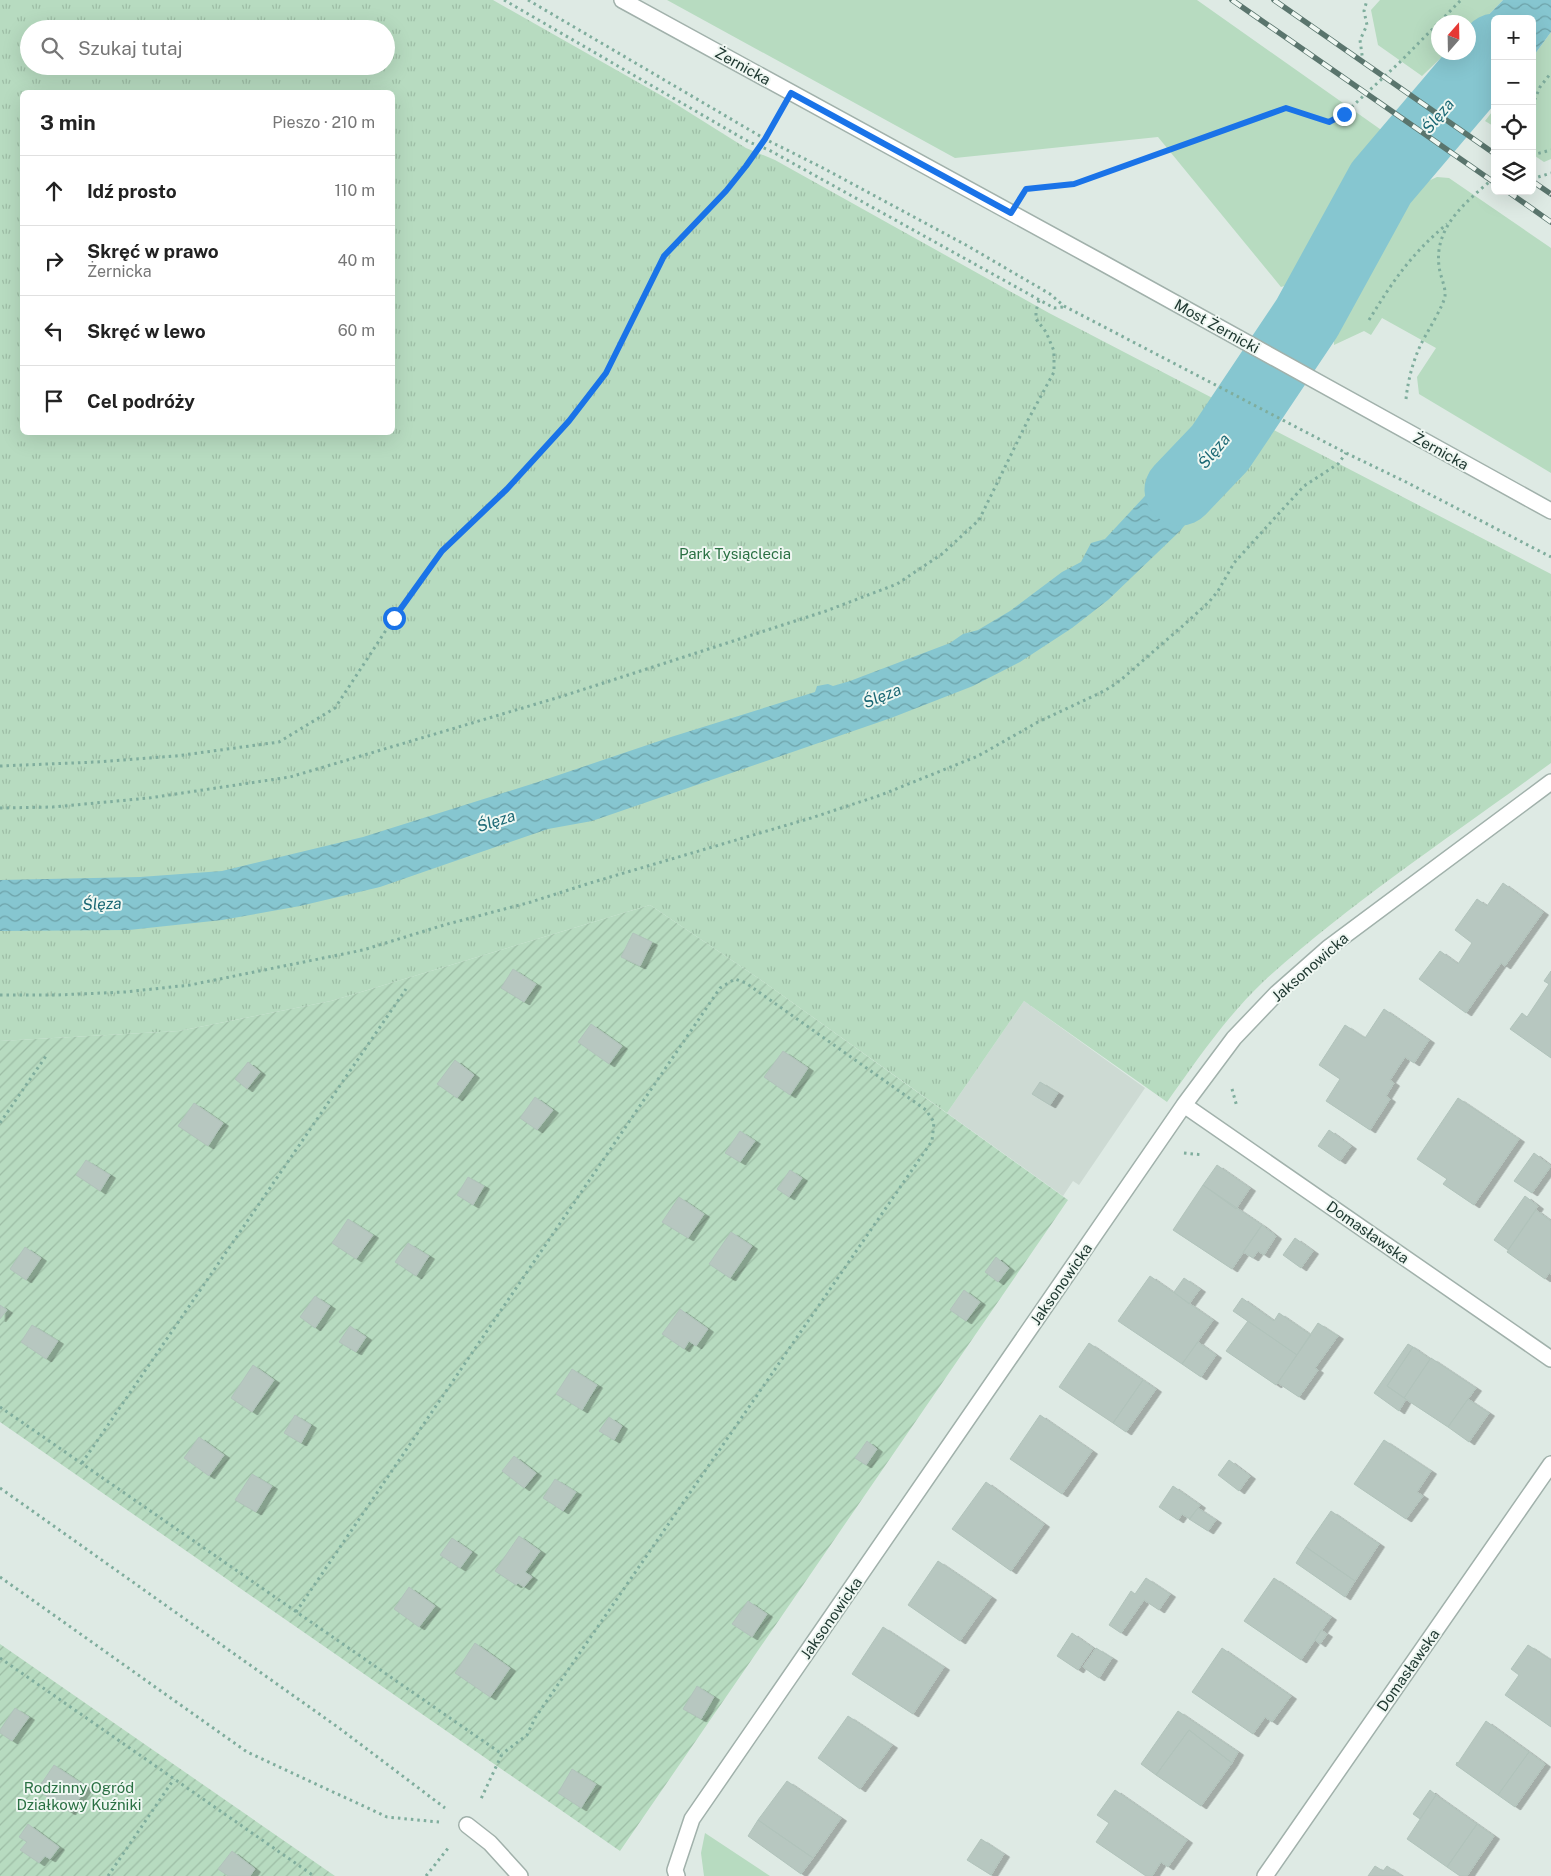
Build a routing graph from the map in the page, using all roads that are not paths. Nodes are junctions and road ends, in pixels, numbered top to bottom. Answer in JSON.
{"nodes":[{"id":1,"x":622,"y":0,"type":"edge"},
{"id":2,"x":1101,"y":262,"type":"joint"},
{"id":3,"x":1332,"y":391,"type":"joint"},
{"id":4,"x":1551,"y":511,"type":"edge"},
{"id":5,"x":1551,"y":782,"type":"edge"},
{"id":6,"x":1184,"y":1105,"type":"junction"},
{"id":7,"x":1551,"y":1358,"type":"edge"},
{"id":8,"x":1551,"y":1464,"type":"edge"},
{"id":9,"x":467,"y":1825,"type":"road end"},
{"id":10,"x":520,"y":1876,"type":"edge"},
{"id":11,"x":676,"y":1876,"type":"edge"},
{"id":12,"x":1265,"y":1876,"type":"edge"}],
"edges":[{"from":1,"to":2,"type":"street","name":"Żernicka"},
{"from":2,"to":3,"type":"street","name":"Most Żernicki"},
{"from":3,"to":4,"type":"street","name":"Żernicka"},
{"from":5,"to":6,"type":"street","name":"Jaksonowicka"},
{"from":6,"to":7,"type":"street","name":"Domasławska"},
{"from":6,"to":11,"type":"street","name":"Jaksonowicka"},
{"from":8,"to":12,"type":"street","name":"Domasławska"},
{"from":9,"to":10,"type":"street"}]}
